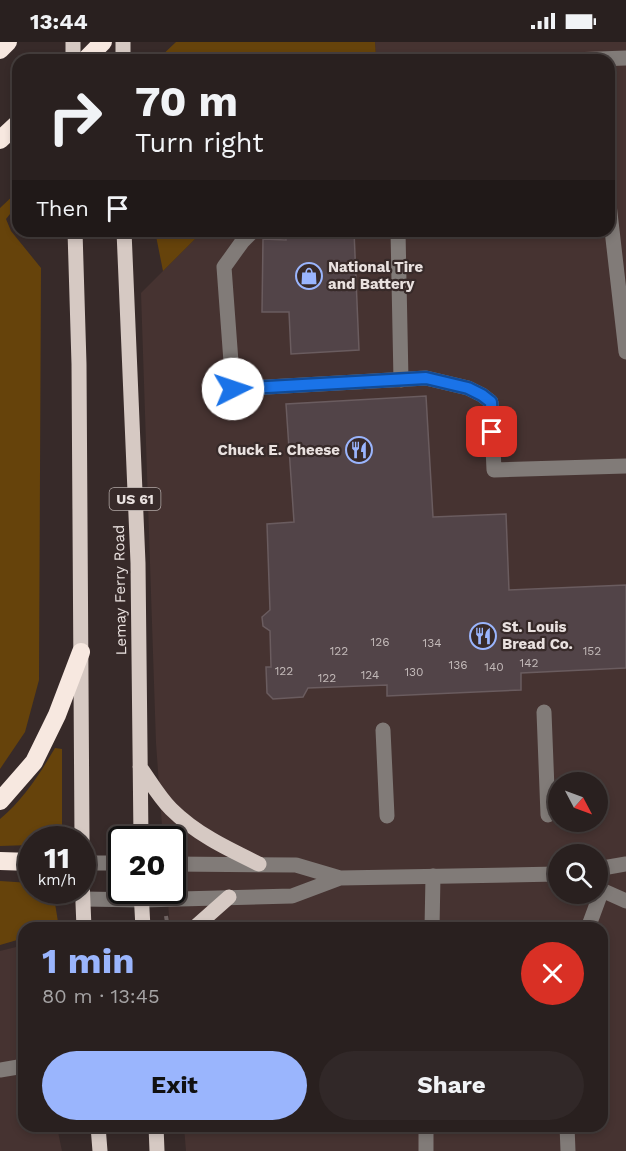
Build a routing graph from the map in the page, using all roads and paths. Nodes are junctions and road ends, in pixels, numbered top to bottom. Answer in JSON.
{"nodes":[{"id":1,"x":8,"y":42,"type":"edge"},
{"id":2,"x":104,"y":42,"type":"edge"},
{"id":3,"x":0,"y":50,"type":"edge"},
{"id":4,"x":91,"y":54,"type":"edge"},
{"id":5,"x":12,"y":129,"type":"edge"},
{"id":6,"x":0,"y":140,"type":"edge"},
{"id":7,"x":75,"y":237,"type":"edge"},
{"id":8,"x":124,"y":237,"type":"edge"},
{"id":9,"x":247,"y":237,"type":"edge"},
{"id":10,"x":398,"y":237,"type":"edge"},
{"id":11,"x":613,"y":237,"type":"edge"},
{"id":12,"x":626,"y":352,"type":"edge"},
{"id":13,"x":401,"y":380,"type":"junction"},
{"id":14,"x":626,"y":466,"type":"edge"},
{"id":15,"x":81,"y":651,"type":"junction"},
{"id":16,"x":544,"y":712,"type":"dead end"},
{"id":17,"x":383,"y":729,"type":"dead end"},
{"id":18,"x":140,"y":767,"type":"junction"},
{"id":19,"x":0,"y":801,"type":"edge"},
{"id":20,"x":548,"y":815,"type":"dead end"},
{"id":21,"x":387,"y":816,"type":"dead end"},
{"id":22,"x":82,"y":826,"type":"edge"},
{"id":23,"x":141,"y":826,"type":"edge"},
{"id":24,"x":0,"y":861,"type":"edge"},
{"id":25,"x":18,"y":862,"type":"edge"},
{"id":26,"x":186,"y":864,"type":"edge"},
{"id":27,"x":259,"y":864,"type":"junction"},
{"id":28,"x":626,"y":864,"type":"edge"},
{"id":29,"x":608,"y":867,"type":"edge"},
{"id":30,"x":548,"y":874,"type":"edge"},
{"id":31,"x":433,"y":876,"type":"junction"},
{"id":32,"x":340,"y":878,"type":"junction"},
{"id":33,"x":608,"y":893,"type":"edge"},
{"id":34,"x":186,"y":896,"type":"edge"},
{"id":35,"x":229,"y":897,"type":"junction"},
{"id":36,"x":626,"y":900,"type":"edge"},
{"id":37,"x":84,"y":904,"type":"edge"},
{"id":38,"x":142,"y":904,"type":"edge"},
{"id":39,"x":595,"y":904,"type":"edge"},
{"id":40,"x":166,"y":913,"type":"dead end"},
{"id":41,"x":84,"y":922,"type":"edge"},
{"id":42,"x":143,"y":922,"type":"edge"},
{"id":43,"x":167,"y":922,"type":"edge"},
{"id":44,"x":201,"y":922,"type":"edge"},
{"id":45,"x":432,"y":922,"type":"edge"},
{"id":46,"x":590,"y":922,"type":"edge"},
{"id":47,"x":18,"y":1067,"type":"edge"},
{"id":48,"x":0,"y":1070,"type":"edge"},
{"id":49,"x":98,"y":1132,"type":"edge"},
{"id":50,"x":156,"y":1132,"type":"edge"},
{"id":51,"x":426,"y":1132,"type":"edge"},
{"id":52,"x":567,"y":1132,"type":"edge"},
{"id":53,"x":100,"y":1151,"type":"edge"},
{"id":54,"x":157,"y":1151,"type":"edge"},
{"id":55,"x":426,"y":1151,"type":"edge"},
{"id":56,"x":568,"y":1151,"type":"edge"}],
"edges":[{"from":1,"to":3,"type":"highway"},
{"from":2,"to":4,"type":"highway"},
{"from":5,"to":6,"type":"highway"},
{"from":7,"to":15,"type":"main road"},
{"from":8,"to":18,"type":"main road","name":"Lemay Ferry Road","number":"US 61"},
{"from":9,"to":13,"type":"lane"},
{"from":10,"to":13,"type":"lane"},
{"from":11,"to":12,"type":"lane"},
{"from":13,"to":14,"type":"lane"},
{"from":15,"to":19,"type":"highway"},
{"from":15,"to":22,"type":"main road"},
{"from":16,"to":20,"type":"lane"},
{"from":17,"to":21,"type":"lane"},
{"from":18,"to":23,"type":"main road","name":"Lemay Ferry Road","number":"US 61"},
{"from":18,"to":27,"type":"main road"},
{"from":24,"to":25,"type":"highway"},
{"from":26,"to":27,"type":"lane"},
{"from":27,"to":32,"type":"lane"},
{"from":28,"to":29,"type":"lane"},
{"from":30,"to":31,"type":"lane"},
{"from":31,"to":32,"type":"lane"},
{"from":31,"to":45,"type":"lane"},
{"from":32,"to":35,"type":"lane"},
{"from":33,"to":36,"type":"lane"},
{"from":34,"to":35,"type":"lane"},
{"from":35,"to":44,"type":"main road"},
{"from":37,"to":41,"type":"main road"},
{"from":38,"to":42,"type":"main road"},
{"from":39,"to":46,"type":"lane"},
{"from":40,"to":43,"type":"path"},
{"from":47,"to":48,"type":"lane"},
{"from":49,"to":53,"type":"main road"},
{"from":50,"to":54,"type":"main road"},
{"from":51,"to":55,"type":"lane"},
{"from":52,"to":56,"type":"lane"}]}
